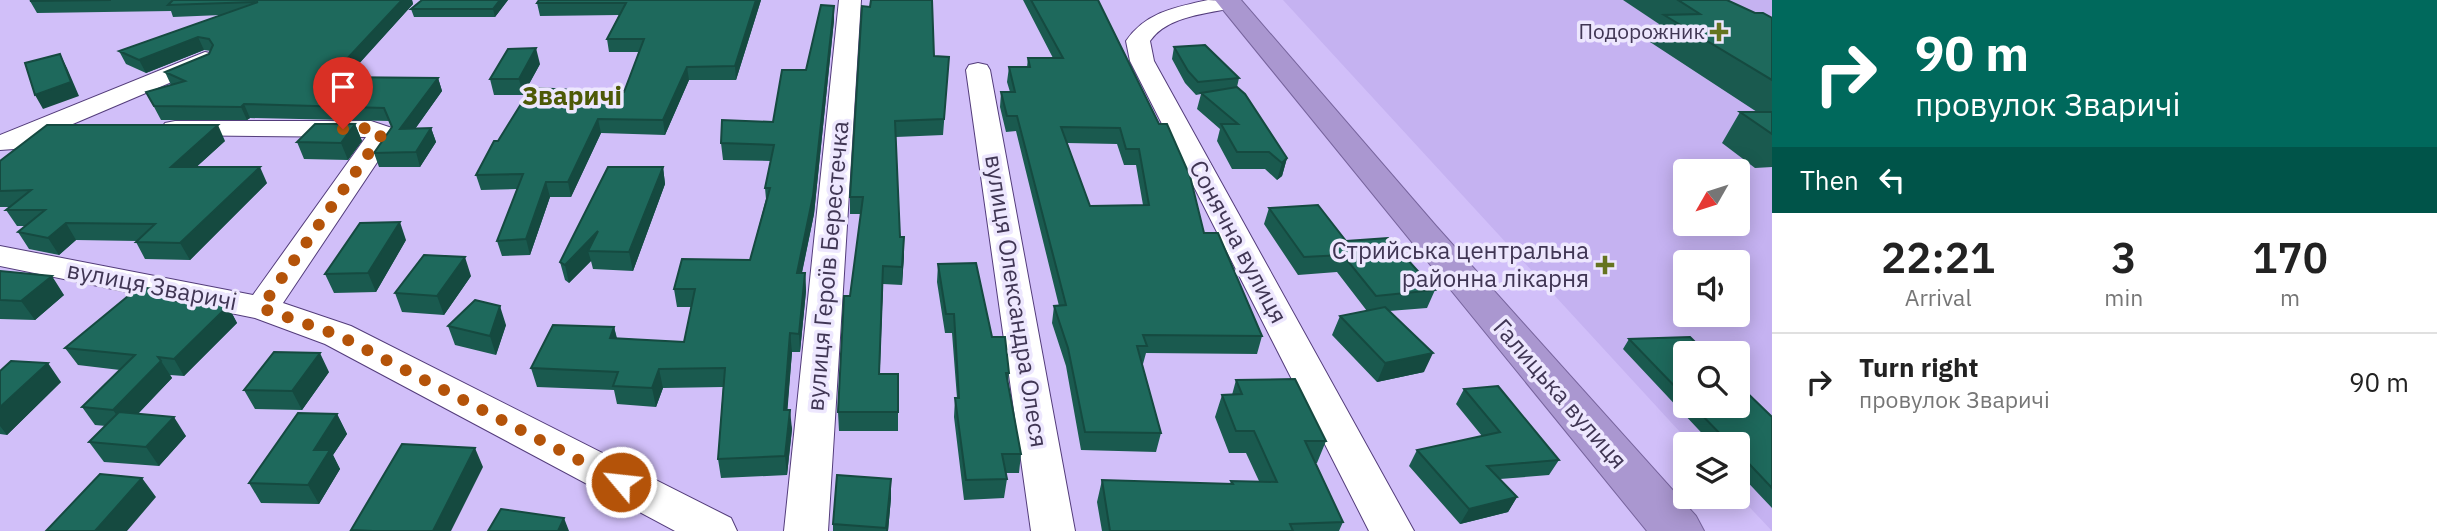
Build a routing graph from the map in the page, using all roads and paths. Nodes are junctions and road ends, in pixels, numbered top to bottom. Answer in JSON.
{"nodes":[{"id":1,"x":850,"y":0,"type":"edge"},
{"id":2,"x":1228,"y":1,"type":"edge"},
{"id":3,"x":205,"y":59,"type":"edge"},
{"id":4,"x":978,"y":70,"type":"dead end"},
{"id":5,"x":149,"y":129,"type":"edge"},
{"id":6,"x":38,"y":130,"type":"junction"},
{"id":7,"x":107,"y":130,"type":"edge"},
{"id":8,"x":1,"y":150,"type":"edge"},
{"id":9,"x":0,"y":256,"type":"edge"},
{"id":10,"x":261,"y":308,"type":"junction"},
{"id":11,"x":715,"y":531,"type":"edge"},
{"id":12,"x":806,"y":531,"type":"edge"},
{"id":13,"x":1053,"y":531,"type":"edge"},
{"id":14,"x":1391,"y":531,"type":"edge"},
{"id":15,"x":1678,"y":531,"type":"edge"}],
"edges":[{"from":1,"to":12,"type":"street","name":"вулиця Героїв Берестечка"},
{"from":2,"to":14,"type":"street","name":"Сонячна вулиця"},
{"from":2,"to":15,"type":"highway","name":"Галицька вулиця"},
{"from":3,"to":6,"type":"street"},
{"from":4,"to":13,"type":"street","name":"вулиця Олександра Олеся"},
{"from":5,"to":10,"type":"street"},
{"from":6,"to":7,"type":"street"},
{"from":6,"to":8,"type":"street"},
{"from":9,"to":10,"type":"street","name":"вулиця Зваричі"},
{"from":10,"to":11,"type":"street","name":"вулиця Зваричі"}]}
